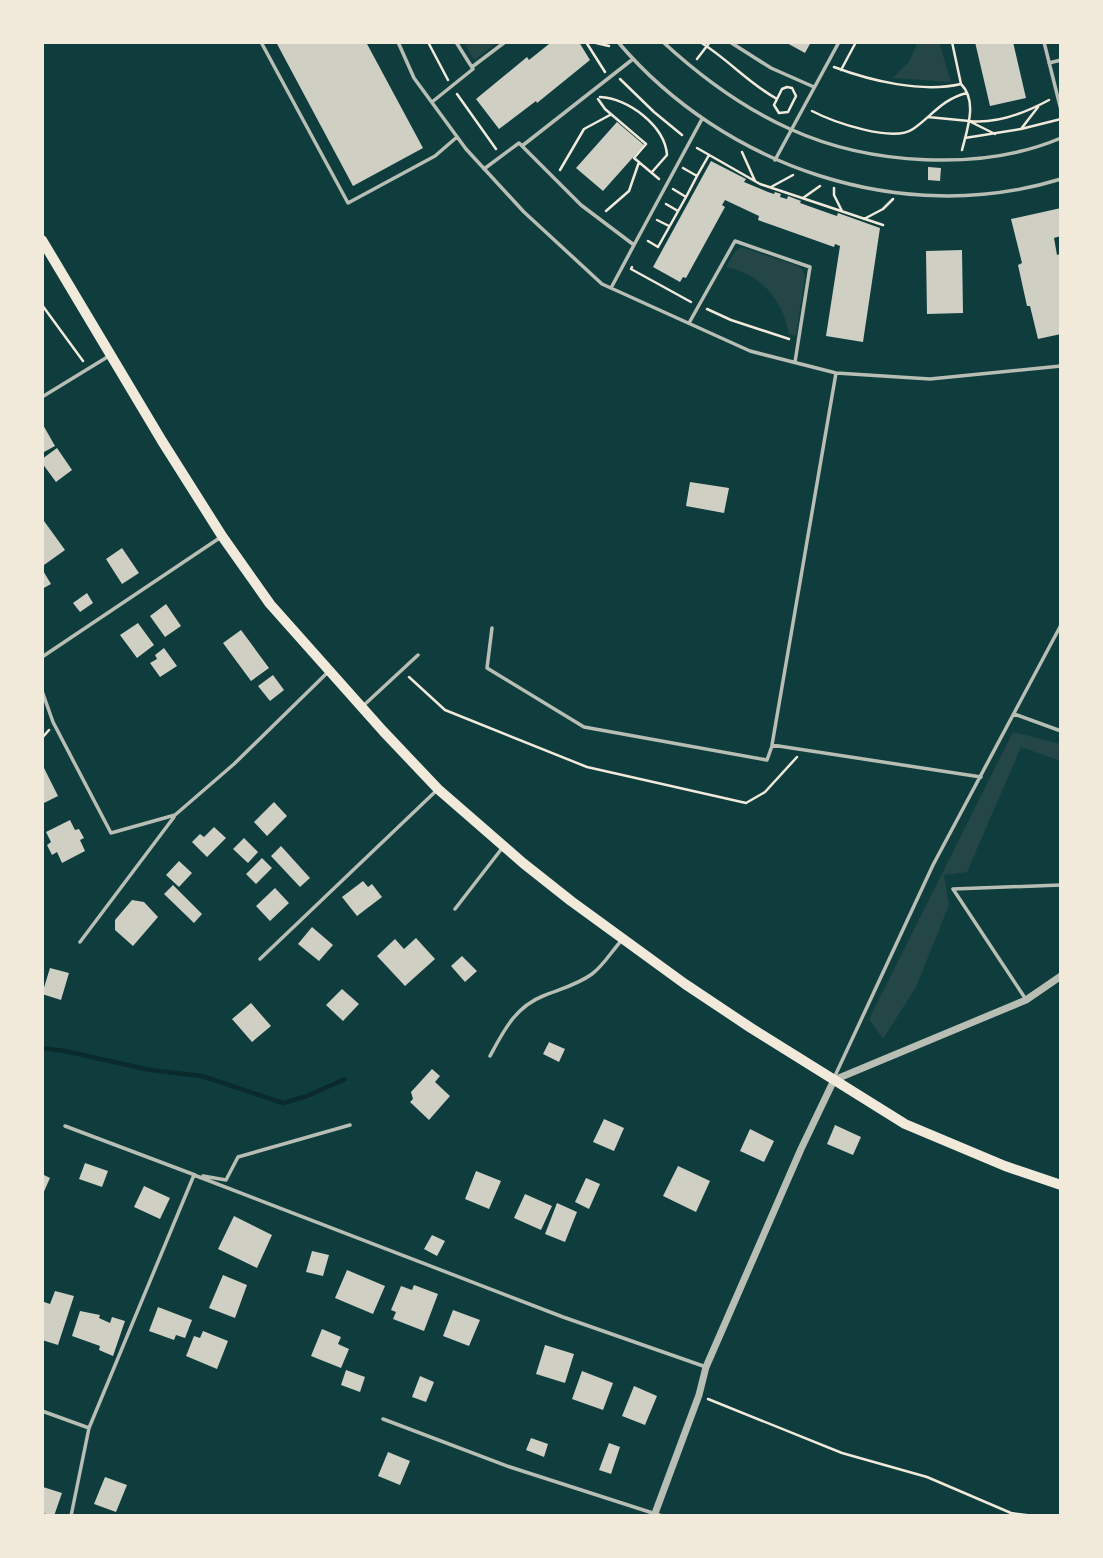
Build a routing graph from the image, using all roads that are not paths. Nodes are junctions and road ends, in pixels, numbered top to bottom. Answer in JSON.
{"nodes":[{"id":1,"x":261,"y":42,"type":"edge"},
{"id":2,"x":398,"y":42,"type":"edge"},
{"id":3,"x":456,"y":42,"type":"edge"},
{"id":4,"x":505,"y":42,"type":"edge"},
{"id":5,"x":618,"y":42,"type":"edge"},
{"id":6,"x":663,"y":42,"type":"edge"},
{"id":7,"x":730,"y":42,"type":"edge"},
{"id":8,"x":740,"y":42,"type":"edge"},
{"id":9,"x":839,"y":42,"type":"edge"},
{"id":10,"x":1044,"y":42,"type":"edge"},
{"id":11,"x":737,"y":48,"type":"junction"},
{"id":12,"x":633,"y":59,"type":"junction"},
{"id":13,"x":1061,"y":60,"type":"edge"},
{"id":14,"x":1049,"y":63,"type":"junction"},
{"id":15,"x":472,"y":67,"type":"junction"},
{"id":16,"x":814,"y":87,"type":"junction"},
{"id":17,"x":432,"y":102,"type":"junction"},
{"id":18,"x":1061,"y":110,"type":"edge"},
{"id":19,"x":702,"y":119,"type":"junction"},
{"id":20,"x":791,"y":130,"type":"junction"},
{"id":21,"x":457,"y":136,"type":"junction"},
{"id":22,"x":1061,"y":138,"type":"edge"},
{"id":23,"x":522,"y":146,"type":"junction"},
{"id":24,"x":775,"y":160,"type":"junction"},
{"id":25,"x":484,"y":169,"type":"junction"},
{"id":26,"x":1061,"y":179,"type":"edge"},
{"id":27,"x":42,"y":240,"type":"edge"},
{"id":28,"x":634,"y":245,"type":"junction"},
{"id":29,"x":610,"y":288,"type":"junction"},
{"id":30,"x":689,"y":323,"type":"junction"},
{"id":31,"x":111,"y":355,"type":"junction"},
{"id":32,"x":796,"y":362,"type":"junction"},
{"id":33,"x":1061,"y":366,"type":"edge"},
{"id":34,"x":836,"y":373,"type":"junction"},
{"id":35,"x":42,"y":397,"type":"edge"},
{"id":36,"x":222,"y":536,"type":"junction"},
{"id":37,"x":1061,"y":625,"type":"edge"},
{"id":38,"x":492,"y":628,"type":"dead end"},
{"id":39,"x":418,"y":655,"type":"dead end"},
{"id":40,"x":42,"y":657,"type":"edge"},
{"id":41,"x":328,"y":671,"type":"junction"},
{"id":42,"x":42,"y":691,"type":"edge"},
{"id":43,"x":361,"y":707,"type":"junction"},
{"id":44,"x":1014,"y":714,"type":"junction"},
{"id":45,"x":1061,"y":731,"type":"edge"},
{"id":46,"x":772,"y":745,"type":"junction"},
{"id":47,"x":981,"y":777,"type":"junction"},
{"id":48,"x":438,"y":789,"type":"junction"},
{"id":49,"x":175,"y":815,"type":"junction"},
{"id":50,"x":504,"y":847,"type":"junction"},
{"id":51,"x":1061,"y":885,"type":"edge"},
{"id":52,"x":455,"y":909,"type":"dead end"},
{"id":53,"x":622,"y":939,"type":"junction"},
{"id":54,"x":80,"y":942,"type":"dead end"},
{"id":55,"x":260,"y":959,"type":"dead end"},
{"id":56,"x":1061,"y":976,"type":"edge"},
{"id":57,"x":1026,"y":1000,"type":"junction"},
{"id":58,"x":490,"y":1056,"type":"dead end"},
{"id":59,"x":834,"y":1080,"type":"junction"},
{"id":60,"x":350,"y":1125,"type":"dead end"},
{"id":61,"x":65,"y":1126,"type":"dead end"},
{"id":62,"x":194,"y":1175,"type":"junction"},
{"id":63,"x":1061,"y":1185,"type":"edge"},
{"id":64,"x":706,"y":1367,"type":"junction"},
{"id":65,"x":42,"y":1411,"type":"edge"},
{"id":66,"x":383,"y":1419,"type":"dead end"},
{"id":67,"x":89,"y":1428,"type":"junction"},
{"id":68,"x":657,"y":1515,"type":"edge"},
{"id":69,"x":71,"y":1516,"type":"edge"}],
"edges":[{"from":1,"to":21,"type":"lane"},
{"from":2,"to":17,"type":"lane"},
{"from":3,"to":15,"type":"lane"},
{"from":4,"to":15,"type":"lane"},
{"from":5,"to":12,"type":"lane"},
{"from":6,"to":20,"type":"lane"},
{"from":7,"to":11,"type":"lane"},
{"from":8,"to":11,"type":"lane"},
{"from":9,"to":16,"type":"lane"},
{"from":10,"to":14,"type":"lane"},
{"from":11,"to":16,"type":"lane"},
{"from":12,"to":19,"type":"lane"},
{"from":12,"to":23,"type":"lane"},
{"from":13,"to":14,"type":"lane"},
{"from":14,"to":18,"type":"lane"},
{"from":15,"to":17,"type":"lane"},
{"from":16,"to":20,"type":"lane"},
{"from":17,"to":21,"type":"lane"},
{"from":19,"to":24,"type":"lane"},
{"from":19,"to":28,"type":"lane"},
{"from":20,"to":22,"type":"lane"},
{"from":20,"to":24,"type":"lane"},
{"from":21,"to":25,"type":"lane"},
{"from":23,"to":25,"type":"lane"},
{"from":23,"to":28,"type":"lane"},
{"from":24,"to":26,"type":"lane"},
{"from":25,"to":29,"type":"lane"},
{"from":27,"to":31,"type":"main road"},
{"from":28,"to":29,"type":"lane"},
{"from":29,"to":30,"type":"lane"},
{"from":30,"to":32,"type":"lane"},
{"from":30,"to":32,"type":"lane"},
{"from":31,"to":35,"type":"lane"},
{"from":31,"to":36,"type":"main road"},
{"from":32,"to":34,"type":"lane"},
{"from":33,"to":34,"type":"lane"},
{"from":34,"to":46,"type":"lane"},
{"from":36,"to":40,"type":"lane"},
{"from":36,"to":41,"type":"main road"},
{"from":37,"to":44,"type":"lane"},
{"from":38,"to":46,"type":"lane"},
{"from":39,"to":43,"type":"lane"},
{"from":41,"to":43,"type":"main road"},
{"from":41,"to":49,"type":"lane"},
{"from":42,"to":49,"type":"lane"},
{"from":43,"to":48,"type":"main road"},
{"from":44,"to":45,"type":"lane"},
{"from":44,"to":47,"type":"lane"},
{"from":46,"to":47,"type":"lane"},
{"from":47,"to":59,"type":"lane"},
{"from":48,"to":50,"type":"main road"},
{"from":48,"to":55,"type":"lane"},
{"from":49,"to":54,"type":"lane"},
{"from":50,"to":52,"type":"lane"},
{"from":50,"to":53,"type":"main road"},
{"from":51,"to":57,"type":"lane"},
{"from":53,"to":58,"type":"lane"},
{"from":53,"to":59,"type":"main road"},
{"from":56,"to":57,"type":"street"},
{"from":57,"to":59,"type":"street"},
{"from":59,"to":63,"type":"main road"},
{"from":59,"to":64,"type":"street"},
{"from":60,"to":62,"type":"lane"},
{"from":61,"to":62,"type":"lane"},
{"from":62,"to":64,"type":"lane"},
{"from":62,"to":67,"type":"lane"},
{"from":64,"to":68,"type":"street"},
{"from":65,"to":67,"type":"lane"},
{"from":66,"to":68,"type":"lane"},
{"from":67,"to":69,"type":"lane"}]}
